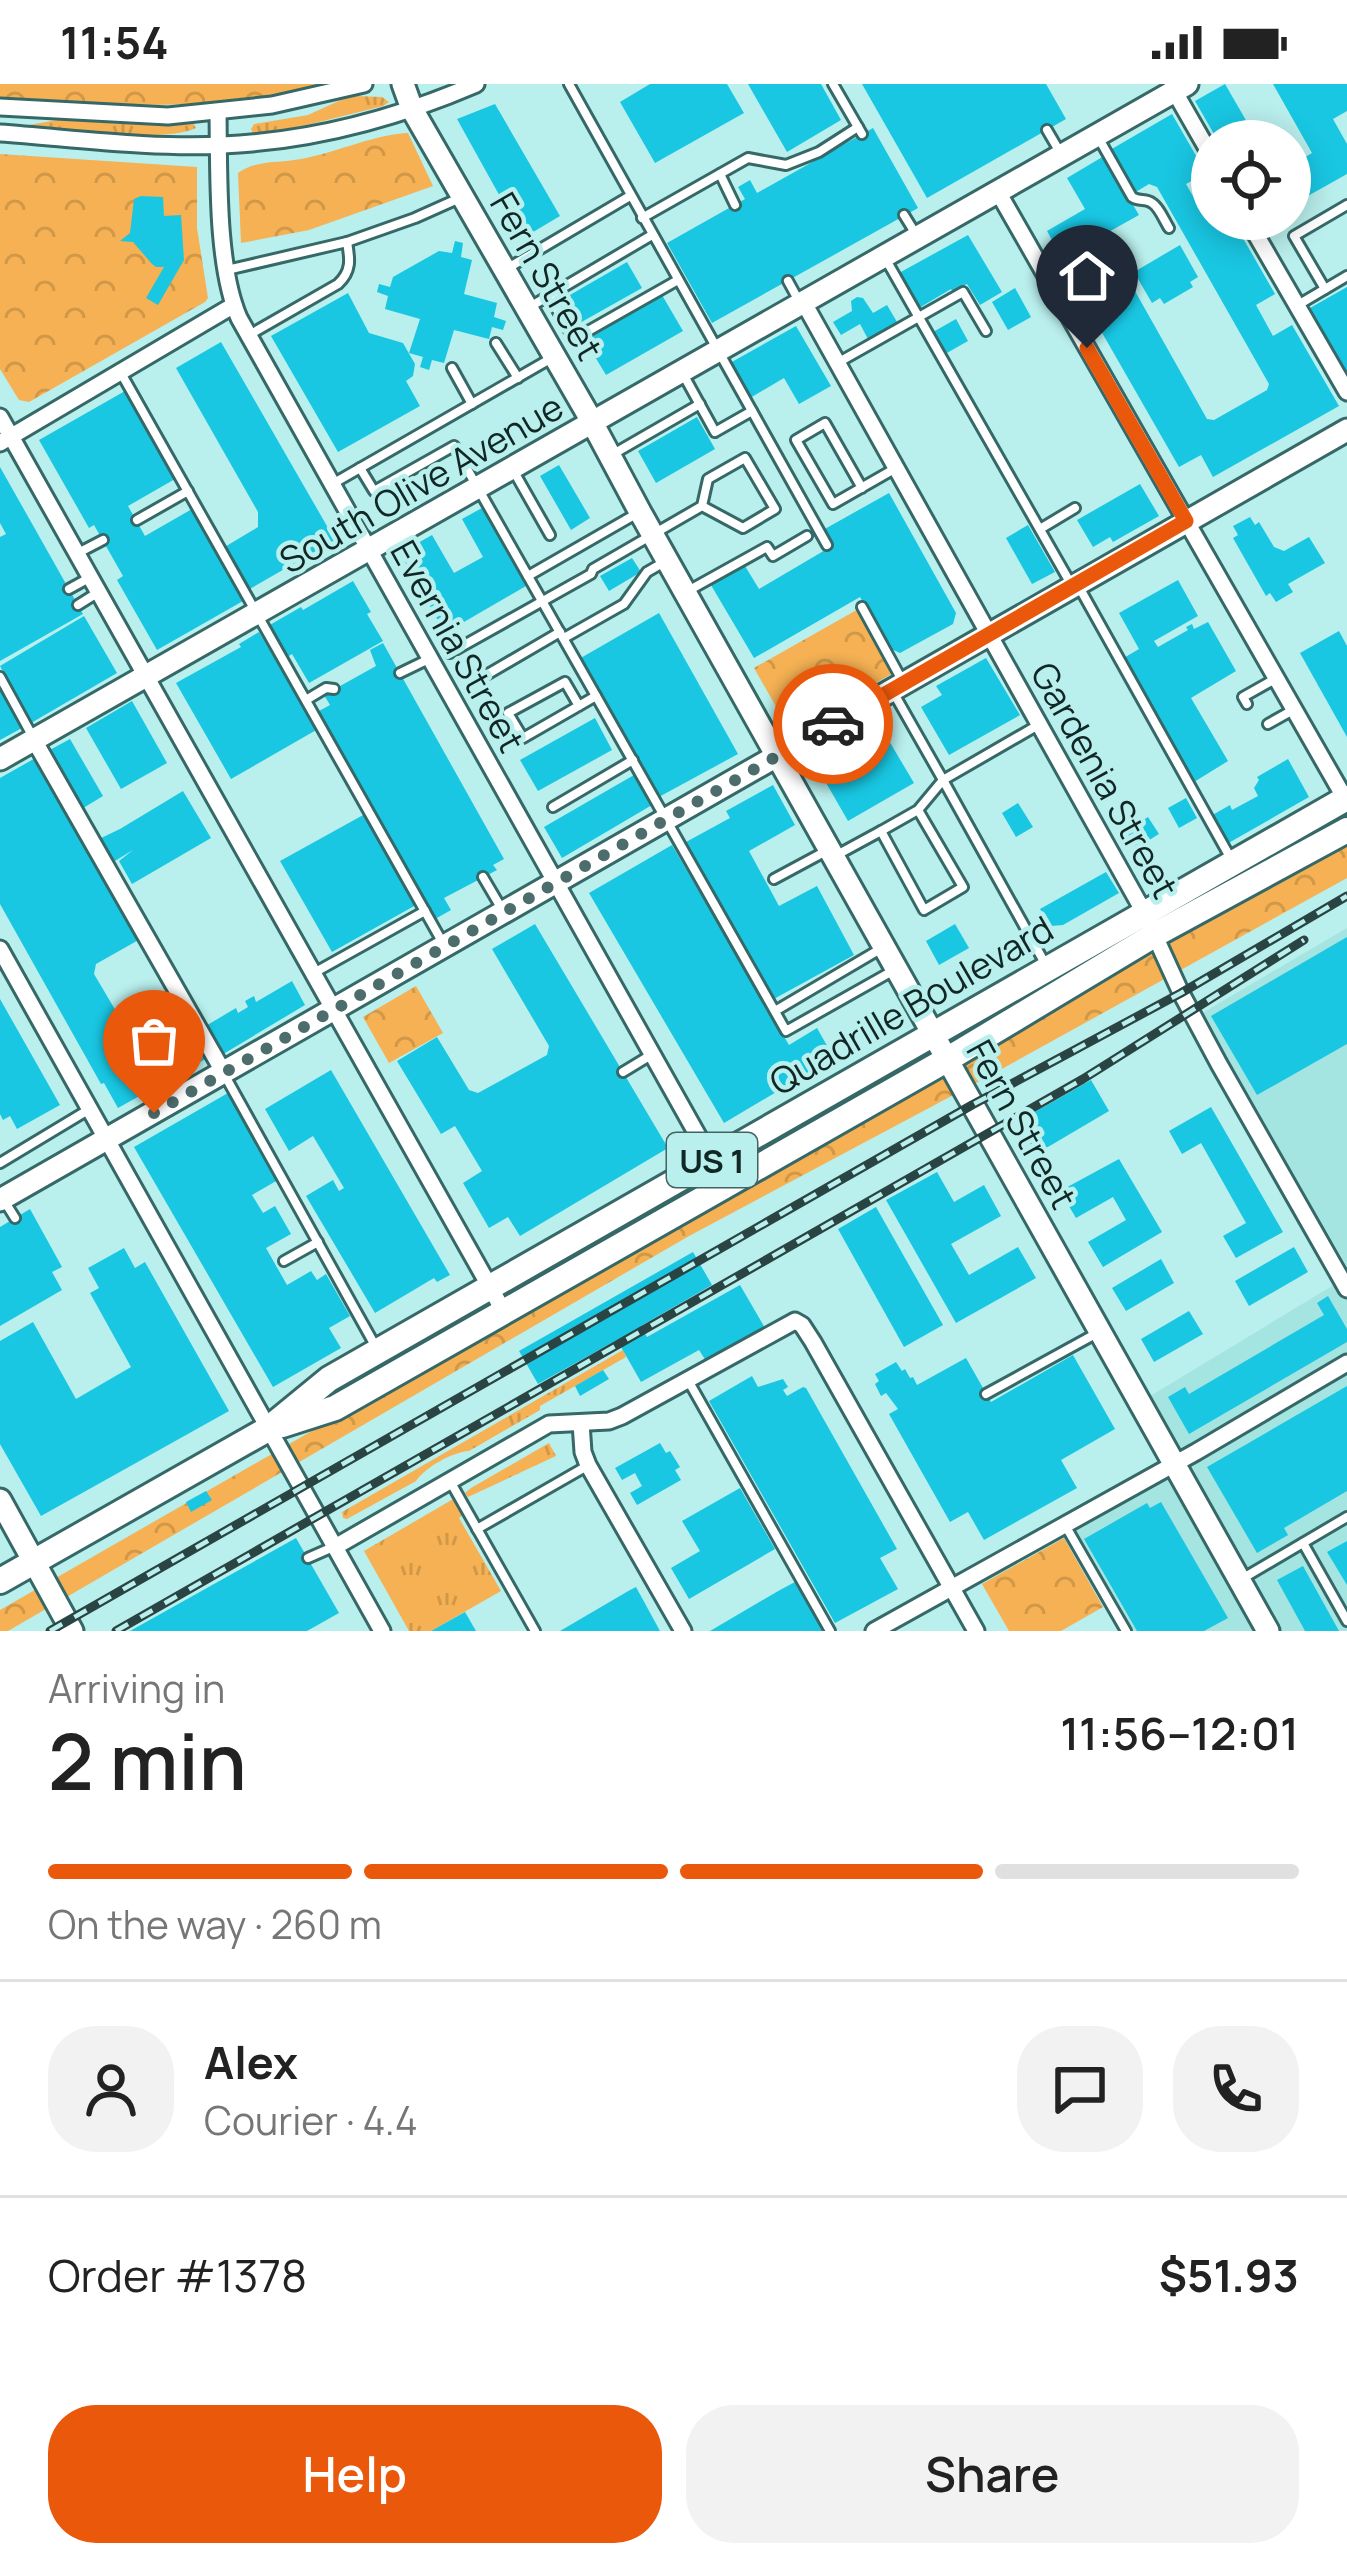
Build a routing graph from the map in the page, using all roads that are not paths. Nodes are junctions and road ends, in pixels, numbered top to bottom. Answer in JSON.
{"nodes":[{"id":1,"x":364,"y":84,"type":"edge"},
{"id":2,"x":403,"y":84,"type":"edge"},
{"id":3,"x":476,"y":84,"type":"edge"},
{"id":4,"x":568,"y":84,"type":"edge"},
{"id":5,"x":833,"y":84,"type":"edge"},
{"id":6,"x":1177,"y":86,"type":"edge"},
{"id":7,"x":0,"y":107,"type":"edge"},
{"id":8,"x":412,"y":109,"type":"junction"},
{"id":9,"x":218,"y":112,"type":"junction"},
{"id":10,"x":1194,"y":120,"type":"edge"},
{"id":11,"x":1046,"y":130,"type":"dead end"},
{"id":12,"x":0,"y":133,"type":"edge"},
{"id":13,"x":1097,"y":135,"type":"junction"},
{"id":14,"x":218,"y":146,"type":"junction"},
{"id":15,"x":1062,"y":155,"type":"junction"},
{"id":16,"x":719,"y":174,"type":"junction"},
{"id":17,"x":998,"y":192,"type":"junction"},
{"id":18,"x":631,"y":196,"type":"junction"},
{"id":19,"x":464,"y":197,"type":"junction"},
{"id":20,"x":735,"y":205,"type":"dead end"},
{"id":21,"x":1347,"y":205,"type":"edge"},
{"id":22,"x":904,"y":215,"type":"dead end"},
{"id":23,"x":642,"y":218,"type":"junction"},
{"id":24,"x":1168,"y":228,"type":"dead end"},
{"id":25,"x":652,"y":235,"type":"junction"},
{"id":26,"x":918,"y":238,"type":"junction"},
{"id":27,"x":1259,"y":240,"type":"edge"},
{"id":28,"x":347,"y":242,"type":"junction"},
{"id":29,"x":884,"y":257,"type":"junction"},
{"id":30,"x":226,"y":270,"type":"junction"},
{"id":31,"x":505,"y":270,"type":"junction"},
{"id":32,"x":1347,"y":276,"type":"edge"},
{"id":33,"x":678,"y":280,"type":"junction"},
{"id":34,"x":788,"y":281,"type":"dead end"},
{"id":35,"x":1325,"y":289,"type":"junction"},
{"id":36,"x":549,"y":296,"type":"junction"},
{"id":37,"x":802,"y":304,"type":"junction"},
{"id":38,"x":234,"y":305,"type":"junction"},
{"id":39,"x":1297,"y":306,"type":"junction"},
{"id":40,"x":527,"y":309,"type":"junction"},
{"id":41,"x":918,"y":316,"type":"junction"},
{"id":42,"x":986,"y":331,"type":"dead end"},
{"id":43,"x":248,"y":336,"type":"junction"},
{"id":44,"x":496,"y":343,"type":"dead end"},
{"id":45,"x":718,"y":352,"type":"junction"},
{"id":46,"x":554,"y":357,"type":"junction"},
{"id":47,"x":838,"y":362,"type":"junction"},
{"id":48,"x":452,"y":368,"type":"dead end"},
{"id":49,"x":121,"y":372,"type":"junction"},
{"id":50,"x":682,"y":372,"type":"junction"},
{"id":51,"x":518,"y":378,"type":"junction"},
{"id":52,"x":1347,"y":392,"type":"edge"},
{"id":53,"x":472,"y":404,"type":"junction"},
{"id":54,"x":700,"y":404,"type":"junction"},
{"id":55,"x":752,"y":411,"type":"junction"},
{"id":56,"x":0,"y":417,"type":"edge"},
{"id":57,"x":592,"y":423,"type":"junction"},
{"id":58,"x":1347,"y":430,"type":"edge"},
{"id":59,"x":6,"y":440,"type":"edge"},
{"id":60,"x":608,"y":456,"type":"junction"},
{"id":61,"x":360,"y":468,"type":"junction"},
{"id":62,"x":897,"y":468,"type":"junction"},
{"id":63,"x":512,"y":469,"type":"junction"},
{"id":64,"x":332,"y":484,"type":"junction"},
{"id":65,"x":478,"y":488,"type":"junction"},
{"id":66,"x":862,"y":488,"type":"junction"},
{"id":67,"x":188,"y":491,"type":"junction"},
{"id":68,"x":702,"y":506,"type":"junction"},
{"id":69,"x":1075,"y":508,"type":"dead end"},
{"id":70,"x":640,"y":512,"type":"junction"},
{"id":71,"x":136,"y":520,"type":"dead end"},
{"id":72,"x":1186,"y":521,"type":"junction"},
{"id":73,"x":1040,"y":529,"type":"junction"},
{"id":74,"x":550,"y":535,"type":"dead end"},
{"id":75,"x":653,"y":536,"type":"junction"},
{"id":76,"x":807,"y":536,"type":"dead end"},
{"id":77,"x":103,"y":540,"type":"dead end"},
{"id":78,"x":827,"y":545,"type":"dead end"},
{"id":79,"x":370,"y":550,"type":"junction"},
{"id":80,"x":76,"y":553,"type":"junction"},
{"id":81,"x":667,"y":561,"type":"junction"},
{"id":82,"x":528,"y":576,"type":"junction"},
{"id":83,"x":94,"y":585,"type":"junction"},
{"id":84,"x":1075,"y":585,"type":"junction"},
{"id":85,"x":69,"y":589,"type":"dead end"},
{"id":86,"x":685,"y":593,"type":"junction"},
{"id":87,"x":542,"y":601,"type":"junction"},
{"id":88,"x":78,"y":605,"type":"dead end"},
{"id":89,"x":862,"y":607,"type":"dead end"},
{"id":90,"x":257,"y":614,"type":"junction"},
{"id":91,"x":990,"y":634,"type":"junction"},
{"id":92,"x":562,"y":635,"type":"junction"},
{"id":93,"x":450,"y":653,"type":"dead end"},
{"id":94,"x":431,"y":658,"type":"junction"},
{"id":95,"x":400,"y":673,"type":"dead end"},
{"id":96,"x":488,"y":674,"type":"dead end"},
{"id":97,"x":145,"y":676,"type":"junction"},
{"id":98,"x":0,"y":677,"type":"edge"},
{"id":99,"x":1276,"y":678,"type":"junction"},
{"id":100,"x":898,"y":687,"type":"junction"},
{"id":101,"x":334,"y":689,"type":"dead end"},
{"id":102,"x":596,"y":696,"type":"junction"},
{"id":103,"x":306,"y":700,"type":"junction"},
{"id":104,"x":1247,"y":704,"type":"dead end"},
{"id":105,"x":579,"y":706,"type":"junction"},
{"id":106,"x":1294,"y":709,"type":"junction"},
{"id":107,"x":1040,"y":724,"type":"junction"},
{"id":108,"x":1268,"y":724,"type":"dead end"},
{"id":109,"x":34,"y":740,"type":"junction"},
{"id":110,"x":776,"y":756,"type":"junction"},
{"id":111,"x":0,"y":759,"type":"edge"},
{"id":112,"x":633,"y":760,"type":"junction"},
{"id":113,"x":943,"y":779,"type":"junction"},
{"id":114,"x":1346,"y":800,"type":"edge"},
{"id":115,"x":553,"y":807,"type":"dead end"},
{"id":116,"x":918,"y":810,"type":"junction"},
{"id":117,"x":667,"y":819,"type":"junction"},
{"id":118,"x":1347,"y":830,"type":"edge"},
{"id":119,"x":881,"y":831,"type":"junction"},
{"id":120,"x":831,"y":853,"type":"junction"},
{"id":121,"x":1233,"y":863,"type":"junction"},
{"id":122,"x":483,"y":877,"type":"dead end"},
{"id":123,"x":774,"y":879,"type":"dead end"},
{"id":124,"x":556,"y":882,"type":"junction"},
{"id":125,"x":424,"y":911,"type":"junction"},
{"id":126,"x":504,"y":912,"type":"junction"},
{"id":127,"x":1150,"y":924,"type":"junction"},
{"id":128,"x":445,"y":946,"type":"junction"},
{"id":129,"x":885,"y":946,"type":"junction"},
{"id":130,"x":0,"y":949,"type":"edge"},
{"id":131,"x":897,"y":969,"type":"junction"},
{"id":132,"x":1048,"y":969,"type":"junction"},
{"id":133,"x":312,"y":974,"type":"junction"},
{"id":134,"x":333,"y":1010,"type":"junction"},
{"id":135,"x":775,"y":1011,"type":"junction"},
{"id":136,"x":934,"y":1034,"type":"junction"},
{"id":137,"x":652,"y":1054,"type":"junction"},
{"id":138,"x":948,"y":1059,"type":"junction"},
{"id":139,"x":224,"y":1072,"type":"junction"},
{"id":140,"x":623,"y":1072,"type":"dead end"},
{"id":141,"x":89,"y":1110,"type":"junction"},
{"id":142,"x":106,"y":1141,"type":"junction"},
{"id":143,"x":711,"y":1160,"type":"junction"},
{"id":144,"x":0,"y":1162,"type":"edge"},
{"id":145,"x":725,"y":1184,"type":"junction"},
{"id":146,"x":7,"y":1199,"type":"edge"},
{"id":147,"x":318,"y":1242,"type":"junction"},
{"id":148,"x":284,"y":1261,"type":"dead end"},
{"id":149,"x":490,"y":1287,"type":"junction"},
{"id":150,"x":1347,"y":1288,"type":"edge"},
{"id":151,"x":504,"y":1312,"type":"junction"},
{"id":152,"x":1100,"y":1331,"type":"junction"},
{"id":153,"x":379,"y":1351,"type":"junction"},
{"id":154,"x":1347,"y":1363,"type":"edge"},
{"id":155,"x":687,"y":1380,"type":"junction"},
{"id":156,"x":986,"y":1394,"type":"dead end"},
{"id":157,"x":581,"y":1424,"type":"junction"},
{"id":158,"x":268,"y":1429,"type":"junction"},
{"id":159,"x":1174,"y":1464,"type":"junction"},
{"id":160,"x":588,"y":1466,"type":"junction"},
{"id":161,"x":450,"y":1481,"type":"junction"},
{"id":162,"x":0,"y":1501,"type":"edge"},
{"id":163,"x":1347,"y":1517,"type":"edge"},
{"id":164,"x":1064,"y":1523,"type":"junction"},
{"id":165,"x":478,"y":1529,"type":"junction"},
{"id":166,"x":1303,"y":1543,"type":"junction"},
{"id":167,"x":335,"y":1546,"type":"junction"},
{"id":168,"x":308,"y":1558,"type":"dead end"},
{"id":169,"x":34,"y":1562,"type":"junction"},
{"id":170,"x":1239,"y":1580,"type":"junction"},
{"id":171,"x":0,"y":1581,"type":"edge"},
{"id":172,"x":951,"y":1588,"type":"junction"},
{"id":173,"x":1347,"y":1622,"type":"edge"},
{"id":174,"x":72,"y":1631,"type":"edge"},
{"id":175,"x":382,"y":1631,"type":"edge"},
{"id":176,"x":535,"y":1631,"type":"edge"},
{"id":177,"x":683,"y":1631,"type":"edge"},
{"id":178,"x":830,"y":1631,"type":"edge"},
{"id":179,"x":874,"y":1631,"type":"edge"},
{"id":180,"x":976,"y":1631,"type":"edge"},
{"id":181,"x":1126,"y":1631,"type":"edge"},
{"id":182,"x":1267,"y":1631,"type":"edge"}],
"edges":[{"from":1,"to":9,"type":"street"},
{"from":2,"to":8,"type":"street","name":"Fern Street"},
{"from":3,"to":8,"type":"street"},
{"from":4,"to":18,"type":"lane"},
{"from":5,"to":16,"type":"lane"},
{"from":6,"to":10,"type":"street"},
{"from":6,"to":13,"type":"street","name":"South Olive Avenue"},
{"from":7,"to":9,"type":"street"},
{"from":8,"to":14,"type":"street"},
{"from":8,"to":19,"type":"street","name":"Fern Street"},
{"from":9,"to":14,"type":"street","name":"Evernia Street"},
{"from":11,"to":15,"type":"lane"},
{"from":12,"to":14,"type":"street"},
{"from":13,"to":15,"type":"street","name":"South Olive Avenue"},
{"from":13,"to":24,"type":"lane"},
{"from":14,"to":30,"type":"street","name":"Evernia Street"},
{"from":15,"to":17,"type":"street","name":"South Olive Avenue"},
{"from":16,"to":20,"type":"lane"},
{"from":16,"to":23,"type":"lane"},
{"from":17,"to":26,"type":"street","name":"South Olive Avenue"},
{"from":17,"to":72,"type":"street"},
{"from":18,"to":23,"type":"lane"},
{"from":18,"to":31,"type":"lane"},
{"from":19,"to":28,"type":"lane"},
{"from":19,"to":31,"type":"street","name":"Fern Street"},
{"from":21,"to":35,"type":"lane"},
{"from":22,"to":26,"type":"lane"},
{"from":23,"to":25,"type":"lane"},
{"from":25,"to":33,"type":"lane"},
{"from":25,"to":36,"type":"lane"},
{"from":26,"to":29,"type":"street","name":"South Olive Avenue"},
{"from":27,"to":39,"type":"street"},
{"from":28,"to":30,"type":"lane"},
{"from":28,"to":43,"type":"lane"},
{"from":29,"to":37,"type":"street","name":"South Olive Avenue"},
{"from":29,"to":41,"type":"lane"},
{"from":30,"to":38,"type":"street","name":"Evernia Street"},
{"from":31,"to":40,"type":"street","name":"Fern Street"},
{"from":32,"to":35,"type":"lane"},
{"from":33,"to":36,"type":"lane"},
{"from":33,"to":45,"type":"lane"},
{"from":34,"to":37,"type":"lane"},
{"from":35,"to":39,"type":"lane"},
{"from":36,"to":40,"type":"lane"},
{"from":37,"to":45,"type":"street","name":"South Olive Avenue"},
{"from":37,"to":47,"type":"street","name":"Gardenia Street"},
{"from":38,"to":43,"type":"street","name":"Evernia Street"},
{"from":38,"to":49,"type":"street"},
{"from":39,"to":52,"type":"street"},
{"from":40,"to":46,"type":"street","name":"Fern Street"},
{"from":41,"to":42,"type":"lane"},
{"from":41,"to":47,"type":"lane"},
{"from":41,"to":73,"type":"lane"},
{"from":43,"to":64,"type":"street","name":"Evernia Street"},
{"from":44,"to":51,"type":"lane"},
{"from":45,"to":50,"type":"street","name":"South Olive Avenue"},
{"from":45,"to":55,"type":"lane"},
{"from":46,"to":51,"type":"lane"},
{"from":46,"to":57,"type":"street","name":"Fern Street"},
{"from":47,"to":62,"type":"street","name":"Gardenia Street"},
{"from":48,"to":53,"type":"lane"},
{"from":49,"to":59,"type":"street"},
{"from":49,"to":67,"type":"lane"},
{"from":50,"to":54,"type":"lane"},
{"from":50,"to":57,"type":"street","name":"South Olive Avenue"},
{"from":51,"to":53,"type":"lane"},
{"from":53,"to":61,"type":"lane"},
{"from":54,"to":55,"type":"lane"},
{"from":54,"to":60,"type":"lane"},
{"from":55,"to":78,"type":"lane"},
{"from":56,"to":59,"type":"street"},
{"from":57,"to":60,"type":"street","name":"Fern Street"},
{"from":57,"to":63,"type":"street","name":"South Olive Avenue"},
{"from":58,"to":72,"type":"street"},
{"from":59,"to":80,"type":"street"},
{"from":60,"to":70,"type":"street","name":"Fern Street"},
{"from":61,"to":64,"type":"lane"},
{"from":61,"to":65,"type":"lane"},
{"from":62,"to":66,"type":"lane"},
{"from":62,"to":91,"type":"street","name":"Gardenia Street"},
{"from":63,"to":65,"type":"street","name":"South Olive Avenue"},
{"from":63,"to":74,"type":"lane"},
{"from":64,"to":79,"type":"street","name":"Evernia Street"},
{"from":65,"to":79,"type":"street","name":"South Olive Avenue"},
{"from":65,"to":82,"type":"lane"},
{"from":66,"to":66,"type":"lane"},
{"from":67,"to":71,"type":"lane"},
{"from":67,"to":90,"type":"lane"},
{"from":68,"to":68,"type":"lane"},
{"from":68,"to":75,"type":"lane"},
{"from":69,"to":73,"type":"lane"},
{"from":70,"to":75,"type":"street","name":"Fern Street"},
{"from":70,"to":82,"type":"lane"},
{"from":72,"to":84,"type":"street"},
{"from":72,"to":99,"type":"street"},
{"from":73,"to":84,"type":"lane"},
{"from":75,"to":81,"type":"street","name":"Fern Street"},
{"from":75,"to":87,"type":"lane"},
{"from":76,"to":86,"type":"lane"},
{"from":77,"to":80,"type":"lane"},
{"from":79,"to":90,"type":"street","name":"South Olive Avenue"},
{"from":79,"to":94,"type":"street","name":"Evernia Street"},
{"from":80,"to":83,"type":"street"},
{"from":81,"to":86,"type":"street","name":"Fern Street"},
{"from":81,"to":92,"type":"lane"},
{"from":82,"to":87,"type":"lane"},
{"from":83,"to":85,"type":"lane"},
{"from":83,"to":88,"type":"lane"},
{"from":83,"to":97,"type":"street"},
{"from":84,"to":91,"type":"street"},
{"from":84,"to":121,"type":"lane"},
{"from":86,"to":110,"type":"street","name":"Fern Street"},
{"from":87,"to":92,"type":"lane"},
{"from":87,"to":93,"type":"lane"},
{"from":89,"to":100,"type":"lane"},
{"from":90,"to":97,"type":"street","name":"South Olive Avenue"},
{"from":90,"to":103,"type":"lane"},
{"from":91,"to":100,"type":"street"},
{"from":91,"to":107,"type":"street","name":"Gardenia Street"},
{"from":92,"to":96,"type":"lane"},
{"from":92,"to":102,"type":"lane"},
{"from":94,"to":95,"type":"lane"},
{"from":94,"to":124,"type":"street","name":"Evernia Street"},
{"from":97,"to":109,"type":"street","name":"South Olive Avenue"},
{"from":97,"to":133,"type":"street"},
{"from":98,"to":109,"type":"lane"},
{"from":99,"to":104,"type":"lane"},
{"from":99,"to":106,"type":"street"},
{"from":100,"to":110,"type":"street"},
{"from":100,"to":113,"type":"lane"},
{"from":101,"to":103,"type":"lane"},
{"from":102,"to":105,"type":"lane"},
{"from":102,"to":112,"type":"lane"},
{"from":103,"to":125,"type":"lane"},
{"from":105,"to":105,"type":"lane"},
{"from":106,"to":108,"type":"lane"},
{"from":106,"to":114,"type":"street"},
{"from":107,"to":113,"type":"lane"},
{"from":107,"to":127,"type":"street","name":"Gardenia Street"},
{"from":109,"to":111,"type":"street","name":"South Olive Avenue"},
{"from":109,"to":139,"type":"street"},
{"from":110,"to":117,"type":"street"},
{"from":110,"to":120,"type":"street","name":"Fern Street"},
{"from":112,"to":115,"type":"lane"},
{"from":112,"to":117,"type":"lane"},
{"from":113,"to":116,"type":"lane"},
{"from":113,"to":132,"type":"lane"},
{"from":114,"to":121,"type":"main road","name":"Quadrille Boulevard","number":"US 1"},
{"from":116,"to":119,"type":"lane"},
{"from":116,"to":119,"type":"lane"},
{"from":117,"to":124,"type":"street"},
{"from":117,"to":135,"type":"lane"},
{"from":118,"to":127,"type":"main road","name":"Quadrille Boulevard","number":"US 1"},
{"from":119,"to":120,"type":"lane"},
{"from":120,"to":123,"type":"lane"},
{"from":120,"to":129,"type":"street","name":"Fern Street"},
{"from":121,"to":127,"type":"main road","name":"Quadrille Boulevard","number":"US 1"},
{"from":122,"to":126,"type":"lane"},
{"from":124,"to":126,"type":"street"},
{"from":124,"to":137,"type":"street","name":"Evernia Street"},
{"from":125,"to":128,"type":"lane"},
{"from":125,"to":133,"type":"lane"},
{"from":126,"to":128,"type":"street"},
{"from":127,"to":132,"type":"main road","name":"Quadrille Boulevard","number":"US 1"},
{"from":127,"to":138,"type":"main road","name":"Quadrille Boulevard","number":"US 1"},
{"from":127,"to":150,"type":"street","name":"Gardenia Street"},
{"from":128,"to":134,"type":"street"},
{"from":129,"to":131,"type":"street","name":"Fern Street"},
{"from":129,"to":135,"type":"lane"},
{"from":130,"to":141,"type":"street"},
{"from":131,"to":135,"type":"lane"},
{"from":131,"to":136,"type":"street","name":"Fern Street"},
{"from":132,"to":136,"type":"main road","name":"Quadrille Boulevard","number":"US 1"},
{"from":133,"to":134,"type":"street"},
{"from":134,"to":139,"type":"street"},
{"from":134,"to":149,"type":"street"},
{"from":136,"to":138,"type":"street","name":"Fern Street"},
{"from":136,"to":143,"type":"main road","name":"Quadrille Boulevard","number":"US 1"},
{"from":137,"to":140,"type":"lane"},
{"from":137,"to":143,"type":"street","name":"Evernia Street"},
{"from":138,"to":145,"type":"main road","name":"Quadrille Boulevard","number":"US 1"},
{"from":138,"to":152,"type":"street","name":"Fern Street"},
{"from":139,"to":142,"type":"street"},
{"from":139,"to":147,"type":"lane"},
{"from":141,"to":142,"type":"street"},
{"from":141,"to":144,"type":"lane"},
{"from":142,"to":146,"type":"street"},
{"from":142,"to":158,"type":"street"},
{"from":143,"to":145,"type":"street","name":"Evernia Street"},
{"from":143,"to":149,"type":"main road","name":"Quadrille Boulevard","number":"US 1"},
{"from":145,"to":151,"type":"main road","name":"Quadrille Boulevard","number":"US 1"},
{"from":147,"to":148,"type":"lane"},
{"from":147,"to":153,"type":"lane"},
{"from":149,"to":151,"type":"street"},
{"from":149,"to":153,"type":"main road","name":"Quadrille Boulevard","number":"US 1"},
{"from":151,"to":158,"type":"main road","name":"Quadrille Boulevard","number":"US 1"},
{"from":152,"to":156,"type":"lane"},
{"from":152,"to":159,"type":"street","name":"Fern Street"},
{"from":153,"to":158,"type":"main road","name":"Quadrille Boulevard","number":"US 1"},
{"from":154,"to":159,"type":"street"},
{"from":155,"to":157,"type":"street"},
{"from":155,"to":172,"type":"street"},
{"from":155,"to":178,"type":"lane"},
{"from":157,"to":160,"type":"street"},
{"from":157,"to":161,"type":"street"},
{"from":158,"to":167,"type":"street"},
{"from":158,"to":169,"type":"main road","name":"Quadrille Boulevard","number":"US 1"},
{"from":159,"to":164,"type":"street"},
{"from":159,"to":170,"type":"street","name":"Fern Street"},
{"from":160,"to":165,"type":"lane"},
{"from":160,"to":177,"type":"street"},
{"from":161,"to":165,"type":"lane"},
{"from":161,"to":167,"type":"street"},
{"from":162,"to":169,"type":"street"},
{"from":163,"to":166,"type":"lane"},
{"from":164,"to":172,"type":"street"},
{"from":164,"to":181,"type":"lane"},
{"from":165,"to":176,"type":"lane"},
{"from":166,"to":170,"type":"lane"},
{"from":166,"to":173,"type":"lane"},
{"from":167,"to":168,"type":"lane"},
{"from":167,"to":175,"type":"street"},
{"from":169,"to":171,"type":"main road","name":"Quadrille Boulevard","number":"US 1"},
{"from":169,"to":174,"type":"street"},
{"from":170,"to":182,"type":"street","name":"Fern Street"},
{"from":172,"to":179,"type":"street"},
{"from":172,"to":180,"type":"street"}]}
